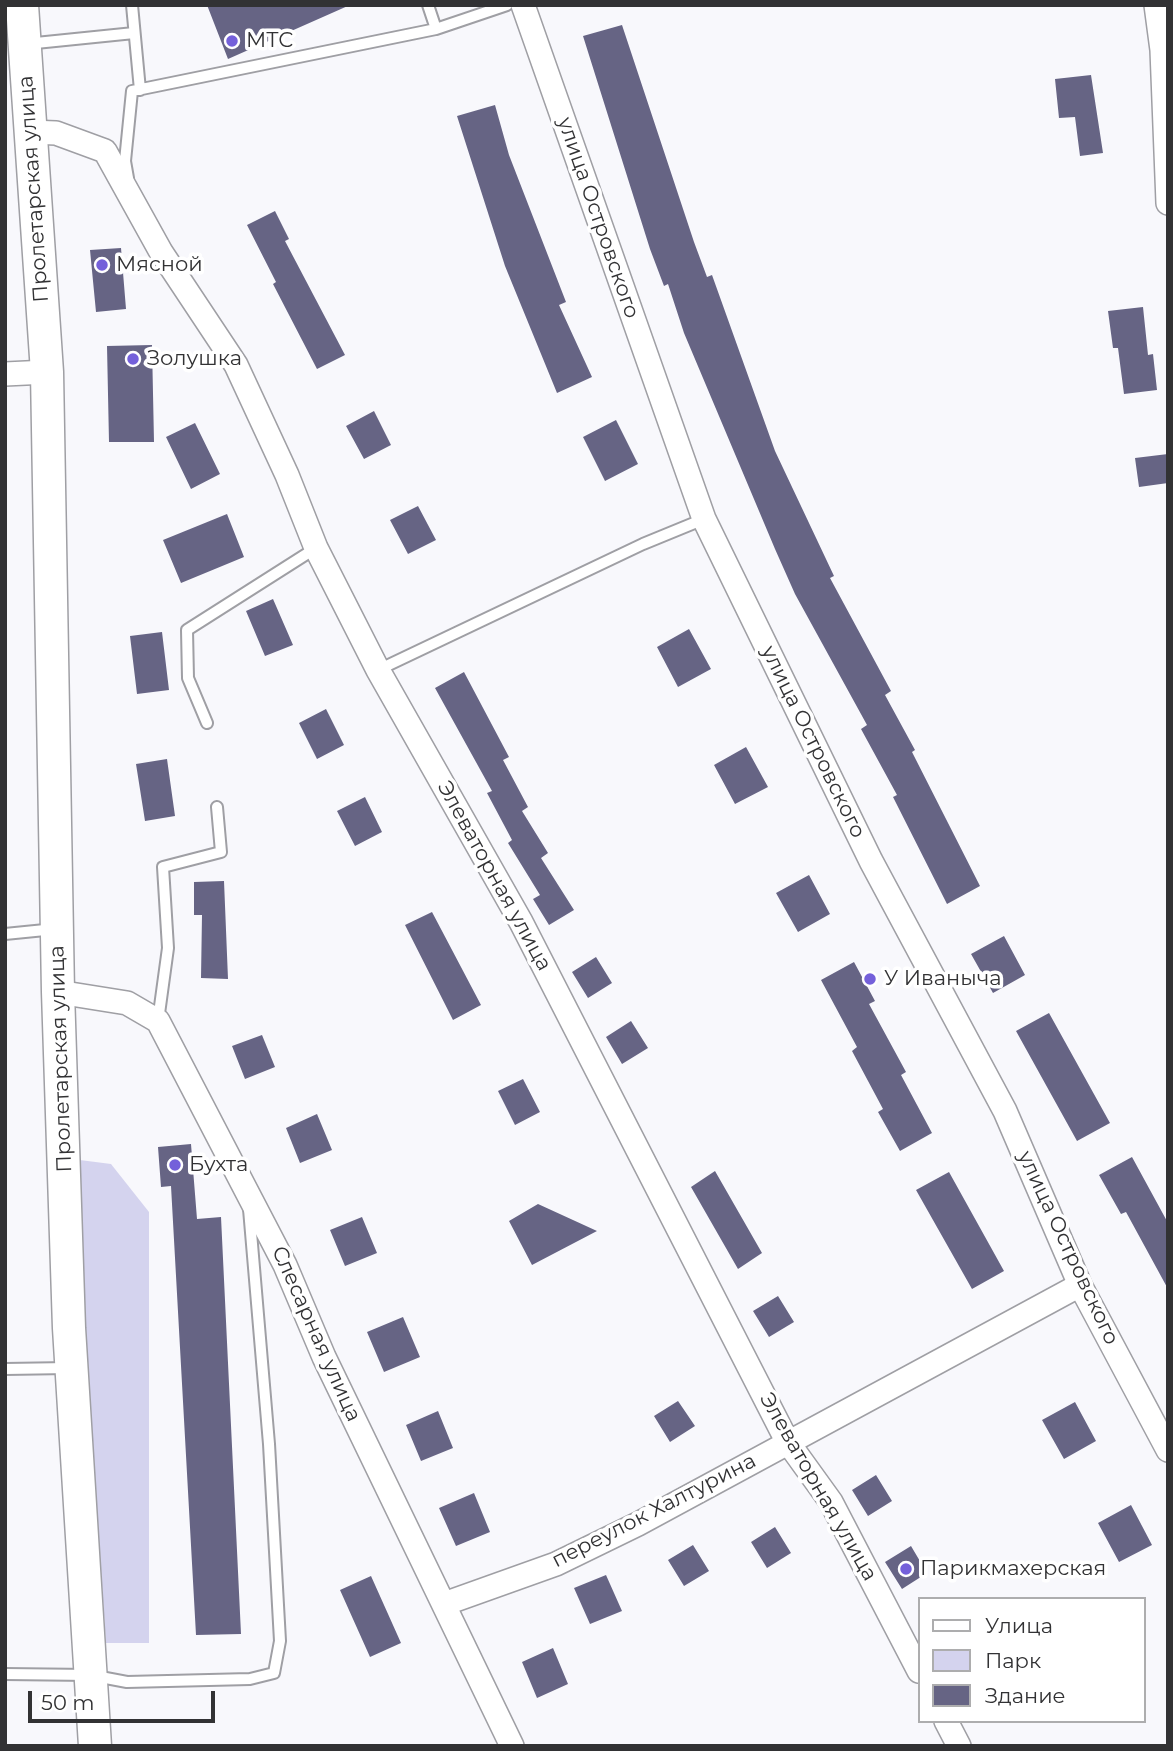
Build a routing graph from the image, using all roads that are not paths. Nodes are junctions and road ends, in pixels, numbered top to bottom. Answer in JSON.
{"nodes":[{"id":1,"x":22,"y":5,"type":"edge"},
{"id":2,"x":132,"y":5,"type":"edge"},
{"id":3,"x":428,"y":5,"type":"edge"},
{"id":4,"x":507,"y":5,"type":"edge"},
{"id":5,"x":523,"y":5,"type":"edge"},
{"id":6,"x":1156,"y":5,"type":"edge"},
{"id":7,"x":436,"y":29,"type":"junction"},
{"id":8,"x":134,"y":33,"type":"junction"},
{"id":9,"x":25,"y":44,"type":"junction"},
{"id":10,"x":139,"y":90,"type":"junction"},
{"id":11,"x":30,"y":132,"type":"junction"},
{"id":12,"x":1168,"y":193,"type":"edge"},
{"id":13,"x":132,"y":194,"type":"junction"},
{"id":14,"x":1168,"y":203,"type":"edge"},
{"id":15,"x":47,"y":372,"type":"junction"},
{"id":16,"x":5,"y":374,"type":"edge"},
{"id":17,"x":704,"y":519,"type":"junction"},
{"id":18,"x":316,"y":548,"type":"junction"},
{"id":19,"x":378,"y":670,"type":"junction"},
{"id":20,"x":207,"y":723,"type":"dead end"},
{"id":21,"x":217,"y":807,"type":"dead end"},
{"id":22,"x":58,"y":928,"type":"junction"},
{"id":23,"x":5,"y":934,"type":"edge"},
{"id":24,"x":58,"y":992,"type":"junction"},
{"id":25,"x":159,"y":1021,"type":"junction"},
{"id":26,"x":247,"y":1186,"type":"junction"},
{"id":27,"x":1080,"y":1284,"type":"junction"},
{"id":28,"x":72,"y":1368,"type":"junction"},
{"id":29,"x":5,"y":1369,"type":"edge"},
{"id":30,"x":787,"y":1441,"type":"junction"},
{"id":31,"x":1168,"y":1450,"type":"edge"},
{"id":32,"x":444,"y":1604,"type":"junction"},
{"id":33,"x":918,"y":1669,"type":"edge"},
{"id":34,"x":5,"y":1674,"type":"edge"},
{"id":35,"x":90,"y":1675,"type":"junction"},
{"id":36,"x":947,"y":1723,"type":"edge"},
{"id":37,"x":95,"y":1746,"type":"edge"},
{"id":38,"x":512,"y":1746,"type":"edge"},
{"id":39,"x":959,"y":1746,"type":"edge"}],
"edges":[{"from":1,"to":9,"type":"main road","name":"Пролетарская улица"},
{"from":2,"to":8,"type":"lane"},
{"from":3,"to":7,"type":"lane"},
{"from":4,"to":7,"type":"lane"},
{"from":5,"to":17,"type":"street","name":"улица Островского"},
{"from":6,"to":12,"type":"street"},
{"from":7,"to":10,"type":"lane"},
{"from":8,"to":9,"type":"lane"},
{"from":8,"to":10,"type":"lane"},
{"from":9,"to":11,"type":"main road","name":"Пролетарская улица"},
{"from":10,"to":13,"type":"lane"},
{"from":11,"to":13,"type":"street","name":"Элеваторная улица"},
{"from":11,"to":15,"type":"main road","name":"Пролетарская улица"},
{"from":12,"to":14,"type":"street"},
{"from":13,"to":18,"type":"street","name":"Элеваторная улица"},
{"from":15,"to":16,"type":"street"},
{"from":15,"to":22,"type":"main road","name":"Пролетарская улица"},
{"from":17,"to":19,"type":"lane"},
{"from":17,"to":27,"type":"street","name":"улица Островского"},
{"from":18,"to":19,"type":"street","name":"Элеваторная улица"},
{"from":18,"to":20,"type":"lane"},
{"from":19,"to":30,"type":"street","name":"Элеваторная улица"},
{"from":21,"to":25,"type":"lane"},
{"from":22,"to":23,"type":"lane"},
{"from":22,"to":24,"type":"main road","name":"Пролетарская улица"},
{"from":24,"to":25,"type":"street"},
{"from":24,"to":28,"type":"main road","name":"Пролетарская улица"},
{"from":25,"to":26,"type":"street","name":"Слесарная улица"},
{"from":26,"to":32,"type":"street","name":"Слесарная улица"},
{"from":26,"to":35,"type":"lane"},
{"from":27,"to":30,"type":"street","name":"переулок Халтурина"},
{"from":27,"to":31,"type":"street","name":"улица Островского"},
{"from":28,"to":29,"type":"lane"},
{"from":28,"to":35,"type":"main road","name":"Пролетарская улица"},
{"from":30,"to":32,"type":"street","name":"переулок Халтурина"},
{"from":30,"to":33,"type":"street","name":"Элеваторная улица"},
{"from":32,"to":38,"type":"street","name":"Слесарная улица"},
{"from":34,"to":35,"type":"lane"},
{"from":35,"to":37,"type":"main road","name":"Пролетарская улица"},
{"from":36,"to":39,"type":"street"}]}
